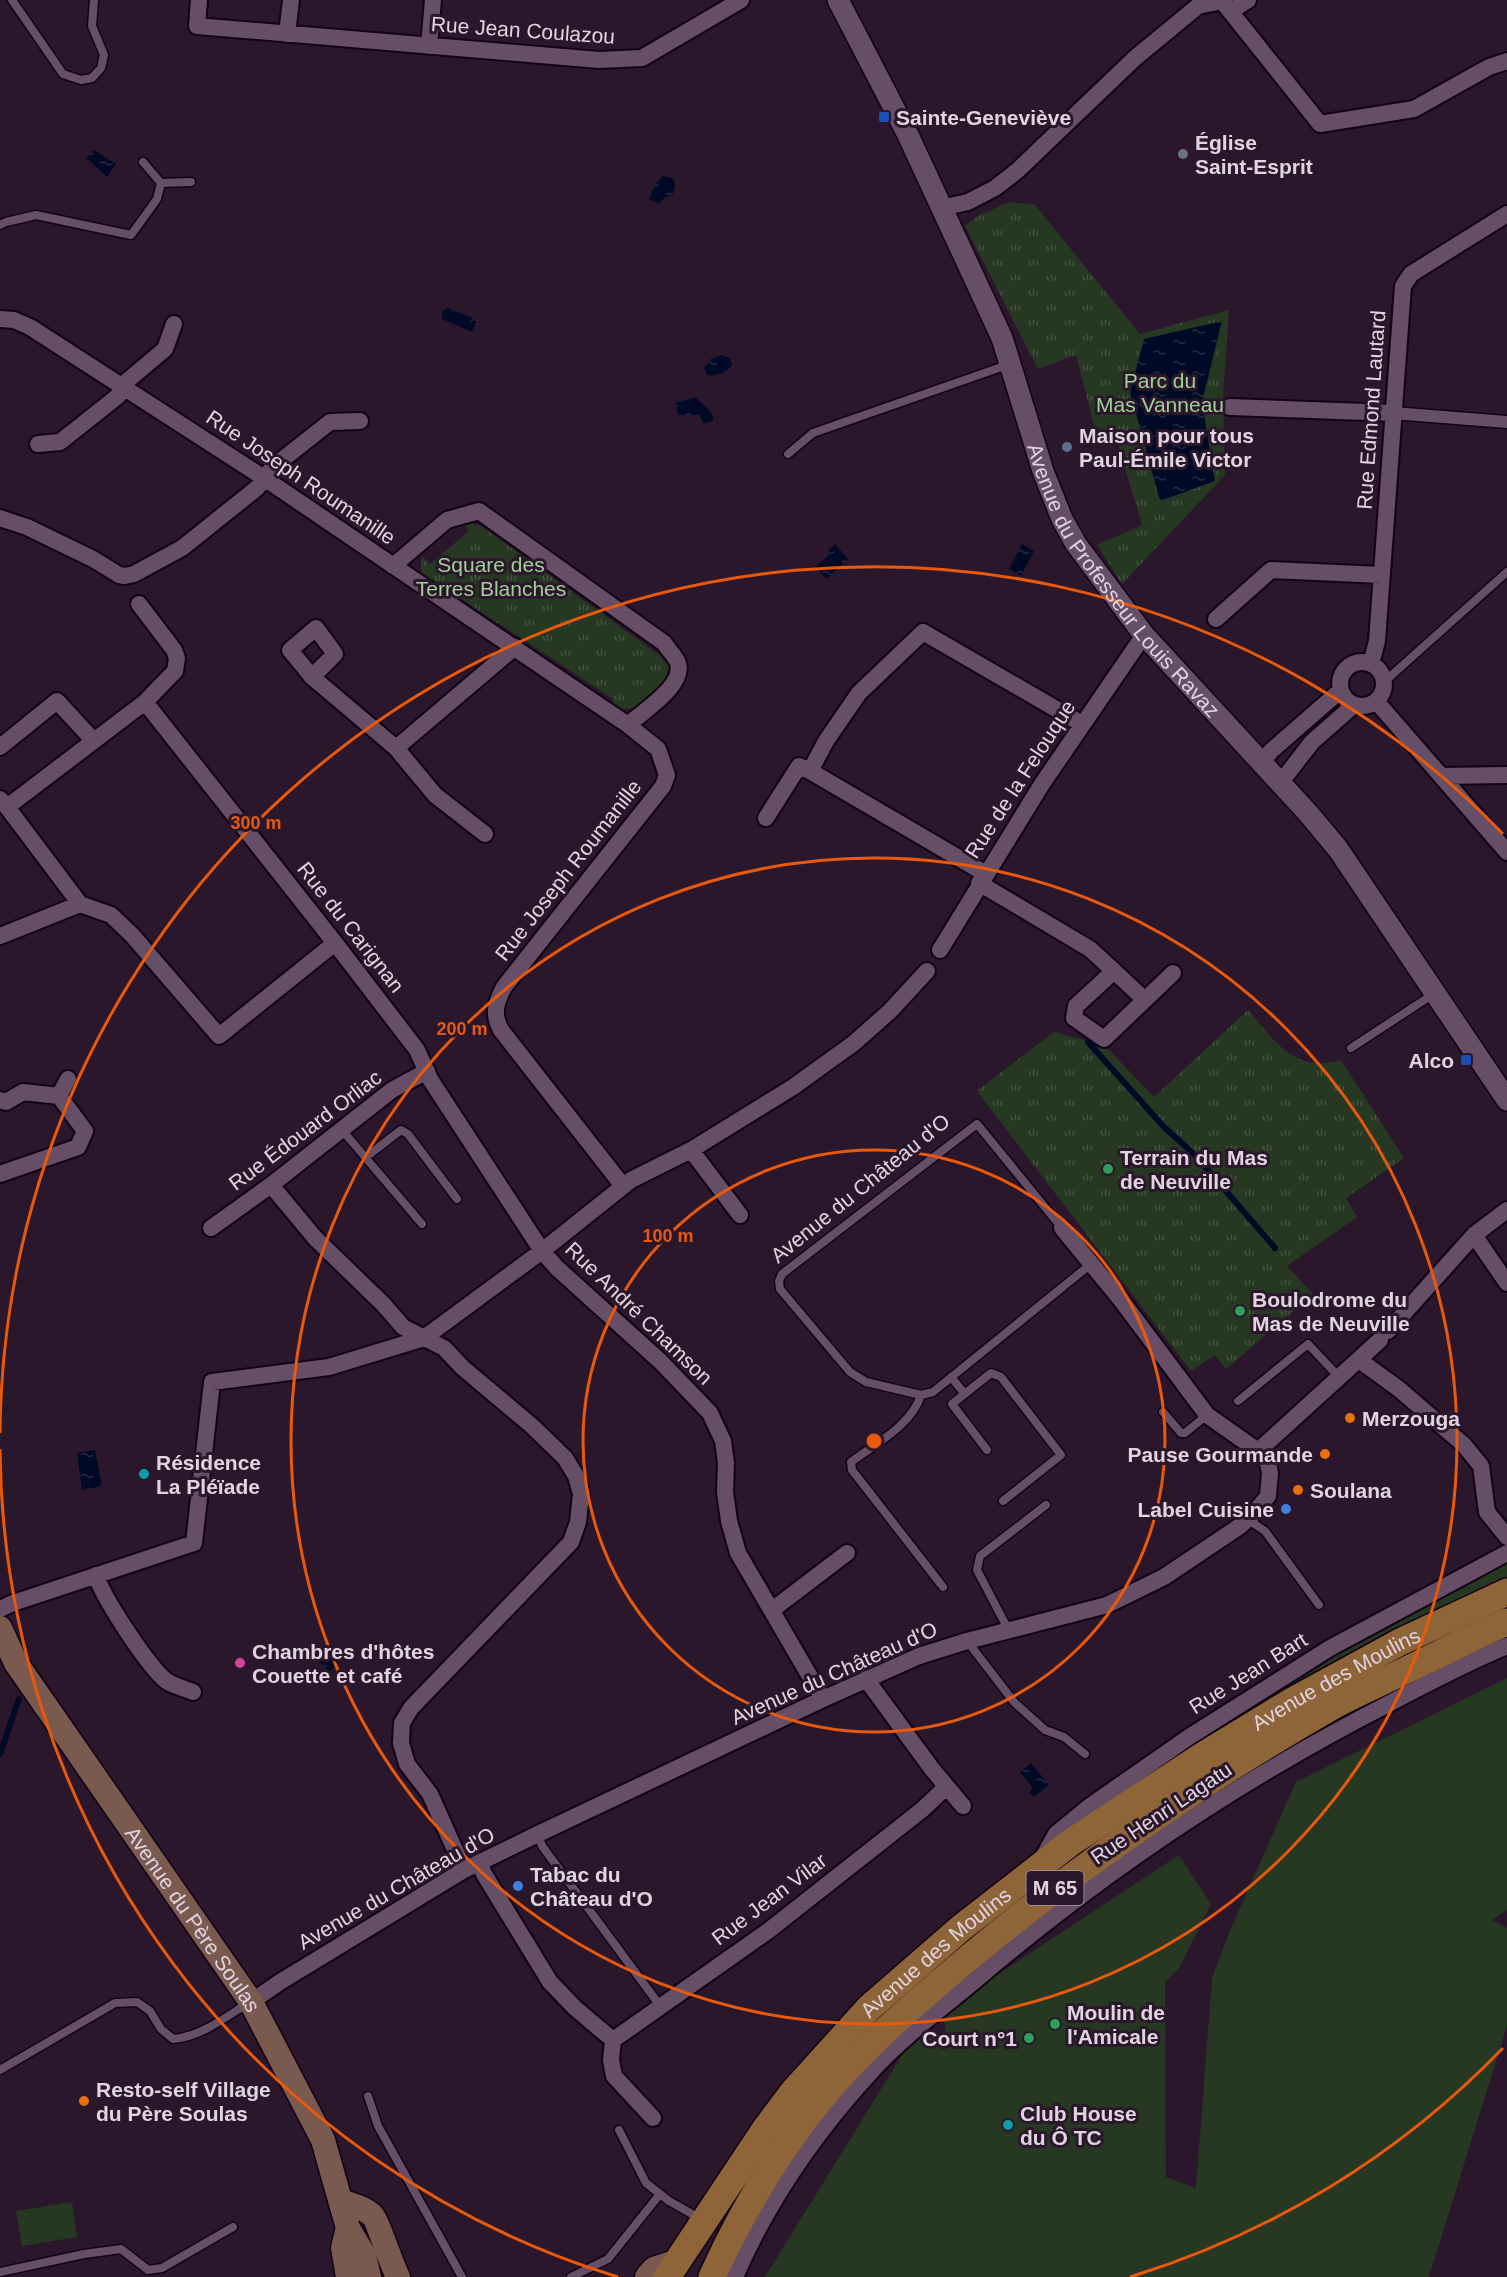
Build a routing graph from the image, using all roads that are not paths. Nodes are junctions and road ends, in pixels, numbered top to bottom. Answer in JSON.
{"nodes":[{"id":1,"x":12,"y":0,"type":"edge"},
{"id":2,"x":94,"y":0,"type":"edge"},
{"id":3,"x":199,"y":0,"type":"edge"},
{"id":4,"x":291,"y":0,"type":"edge"},
{"id":5,"x":433,"y":0,"type":"edge"},
{"id":6,"x":741,"y":0,"type":"edge"},
{"id":7,"x":838,"y":0,"type":"edge"},
{"id":8,"x":1248,"y":0,"type":"edge"},
{"id":9,"x":1231,"y":11,"type":"junction"},
{"id":10,"x":287,"y":34,"type":"junction"},
{"id":11,"x":429,"y":46,"type":"junction"},
{"id":12,"x":1507,"y":61,"type":"edge"},
{"id":13,"x":143,"y":162,"type":"dead end"},
{"id":14,"x":191,"y":182,"type":"dead end"},
{"id":15,"x":161,"y":183,"type":"junction"},
{"id":16,"x":941,"y":208,"type":"junction"},
{"id":17,"x":1507,"y":214,"type":"edge"},
{"id":18,"x":0,"y":225,"type":"edge"},
{"id":19,"x":0,"y":319,"type":"edge"},
{"id":20,"x":174,"y":324,"type":"dead end"},
{"id":21,"x":1010,"y":364,"type":"junction"},
{"id":22,"x":123,"y":387,"type":"junction"},
{"id":23,"x":1230,"y":407,"type":"dead end"},
{"id":24,"x":1393,"y":413,"type":"junction"},
{"id":25,"x":360,"y":421,"type":"dead end"},
{"id":26,"x":1507,"y":422,"type":"edge"},
{"id":27,"x":38,"y":444,"type":"dead end"},
{"id":28,"x":788,"y":454,"type":"dead end"},
{"id":29,"x":264,"y":478,"type":"junction"},
{"id":30,"x":0,"y":518,"type":"edge"},
{"id":31,"x":393,"y":566,"type":"junction"},
{"id":32,"x":1507,"y":572,"type":"edge"},
{"id":33,"x":1382,"y":575,"type":"junction"},
{"id":34,"x":139,"y":604,"type":"dead end"},
{"id":35,"x":1216,"y":619,"type":"dead end"},
{"id":36,"x":1144,"y":635,"type":"junction"},
{"id":37,"x":515,"y":648,"type":"junction"},
{"id":38,"x":1371,"y":664,"type":"junction"},
{"id":39,"x":312,"y":676,"type":"dead end"},
{"id":40,"x":1384,"y":682,"type":"junction"},
{"id":41,"x":1341,"y":690,"type":"junction"},
{"id":42,"x":1376,"y":701,"type":"junction"},
{"id":43,"x":145,"y":702,"type":"junction"},
{"id":44,"x":1354,"y":705,"type":"junction"},
{"id":45,"x":1082,"y":723,"type":"junction"},
{"id":46,"x":628,"y":725,"type":"junction"},
{"id":47,"x":93,"y":740,"type":"junction"},
{"id":48,"x":0,"y":747,"type":"edge"},
{"id":49,"x":396,"y":748,"type":"junction"},
{"id":50,"x":1262,"y":763,"type":"junction"},
{"id":51,"x":810,"y":771,"type":"junction"},
{"id":52,"x":1507,"y":775,"type":"edge"},
{"id":53,"x":1441,"y":776,"type":"junction"},
{"id":54,"x":1281,"y":782,"type":"junction"},
{"id":55,"x":4,"y":803,"type":"edge"},
{"id":56,"x":765,"y":819,"type":"dead end"},
{"id":57,"x":485,"y":834,"type":"dead end"},
{"id":58,"x":1507,"y":852,"type":"edge"},
{"id":59,"x":983,"y":878,"type":"junction"},
{"id":60,"x":80,"y":904,"type":"junction"},
{"id":61,"x":0,"y":936,"type":"edge"},
{"id":62,"x":335,"y":942,"type":"junction"},
{"id":63,"x":940,"y":950,"type":"dead end"},
{"id":64,"x":927,"y":971,"type":"dead end"},
{"id":65,"x":1114,"y":971,"type":"junction"},
{"id":66,"x":1173,"y":973,"type":"dead end"},
{"id":67,"x":1435,"y":993,"type":"junction"},
{"id":68,"x":1144,"y":1000,"type":"junction"},
{"id":69,"x":1351,"y":1048,"type":"dead end"},
{"id":70,"x":427,"y":1071,"type":"junction"},
{"id":71,"x":68,"y":1079,"type":"dead end"},
{"id":72,"x":59,"y":1096,"type":"junction"},
{"id":73,"x":0,"y":1100,"type":"edge"},
{"id":74,"x":1507,"y":1100,"type":"edge"},
{"id":75,"x":342,"y":1130,"type":"junction"},
{"id":76,"x":691,"y":1150,"type":"junction"},
{"id":77,"x":366,"y":1156,"type":"junction"},
{"id":78,"x":0,"y":1174,"type":"edge"},
{"id":79,"x":271,"y":1185,"type":"junction"},
{"id":80,"x":623,"y":1186,"type":"junction"},
{"id":81,"x":457,"y":1198,"type":"dead end"},
{"id":82,"x":1507,"y":1209,"type":"edge"},
{"id":83,"x":740,"y":1215,"type":"dead end"},
{"id":84,"x":422,"y":1224,"type":"dead end"},
{"id":85,"x":211,"y":1228,"type":"dead end"},
{"id":86,"x":1062,"y":1228,"type":"joint"},
{"id":87,"x":1474,"y":1235,"type":"junction"},
{"id":88,"x":542,"y":1251,"type":"junction"},
{"id":89,"x":1091,"y":1264,"type":"junction"},
{"id":90,"x":1507,"y":1283,"type":"edge"},
{"id":91,"x":424,"y":1338,"type":"junction"},
{"id":92,"x":1359,"y":1360,"type":"junction"},
{"id":93,"x":1338,"y":1376,"type":"junction"},
{"id":94,"x":951,"y":1377,"type":"junction"},
{"id":95,"x":964,"y":1393,"type":"junction"},
{"id":96,"x":921,"y":1395,"type":"junction"},
{"id":97,"x":1238,"y":1401,"type":"dead end"},
{"id":98,"x":1163,"y":1412,"type":"dead end"},
{"id":99,"x":1207,"y":1415,"type":"junction"},
{"id":100,"x":987,"y":1450,"type":"dead end"},
{"id":101,"x":1258,"y":1451,"type":"junction"},
{"id":102,"x":1003,"y":1501,"type":"dead end"},
{"id":103,"x":1046,"y":1505,"type":"dead end"},
{"id":104,"x":1247,"y":1520,"type":"junction"},
{"id":105,"x":1507,"y":1537,"type":"edge"},
{"id":106,"x":847,"y":1553,"type":"dead end"},
{"id":107,"x":1507,"y":1554,"type":"edge"},
{"id":108,"x":96,"y":1575,"type":"junction"},
{"id":109,"x":943,"y":1587,"type":"dead end"},
{"id":110,"x":1507,"y":1592,"type":"edge"},
{"id":111,"x":1319,"y":1605,"type":"dead end"},
{"id":112,"x":0,"y":1609,"type":"edge"},
{"id":113,"x":772,"y":1610,"type":"junction"},
{"id":114,"x":1507,"y":1622,"type":"edge"},
{"id":115,"x":1009,"y":1631,"type":"junction"},
{"id":116,"x":2,"y":1639,"type":"edge"},
{"id":117,"x":967,"y":1641,"type":"junction"},
{"id":118,"x":1507,"y":1646,"type":"edge"},
{"id":119,"x":866,"y":1679,"type":"junction"},
{"id":120,"x":193,"y":1692,"type":"dead end"},
{"id":121,"x":823,"y":1699,"type":"junction"},
{"id":122,"x":1085,"y":1754,"type":"dead end"},
{"id":123,"x":946,"y":1787,"type":"junction"},
{"id":124,"x":963,"y":1806,"type":"dead end"},
{"id":125,"x":538,"y":1834,"type":"junction"},
{"id":126,"x":1039,"y":1865,"type":"junction"},
{"id":127,"x":472,"y":1867,"type":"junction"},
{"id":128,"x":251,"y":2002,"type":"junction"},
{"id":129,"x":661,"y":2007,"type":"junction"},
{"id":130,"x":613,"y":2040,"type":"junction"},
{"id":131,"x":0,"y":2070,"type":"edge"},
{"id":132,"x":368,"y":2096,"type":"dead end"},
{"id":133,"x":652,"y":2118,"type":"dead end"},
{"id":134,"x":619,"y":2130,"type":"dead end"},
{"id":135,"x":660,"y":2194,"type":"junction"},
{"id":136,"x":341,"y":2201,"type":"junction"},
{"id":137,"x":704,"y":2221,"type":"junction"},
{"id":138,"x":233,"y":2227,"type":"dead end"},
{"id":139,"x":348,"y":2228,"type":"junction"},
{"id":140,"x":673,"y":2269,"type":"edge"},
{"id":141,"x":0,"y":2272,"type":"edge"},
{"id":142,"x":348,"y":2277,"type":"edge"},
{"id":143,"x":369,"y":2277,"type":"edge"},
{"id":144,"x":398,"y":2277,"type":"edge"},
{"id":145,"x":462,"y":2277,"type":"edge"},
{"id":146,"x":571,"y":2277,"type":"edge"},
{"id":147,"x":647,"y":2277,"type":"edge"},
{"id":148,"x":712,"y":2277,"type":"edge"},
{"id":149,"x":735,"y":2277,"type":"edge"}],
"edges":[{"from":1,"to":2,"type":"lane"},
{"from":3,"to":10,"type":"street","name":"Rue Jean Coulazou"},
{"from":4,"to":10,"type":"street"},
{"from":5,"to":11,"type":"street"},
{"from":6,"to":11,"type":"street","name":"Rue Jean Coulazou"},
{"from":7,"to":16,"type":"street","name":"Avenue du Professeur Louis Ravaz"},
{"from":8,"to":9,"type":"street"},
{"from":9,"to":12,"type":"street"},
{"from":9,"to":16,"type":"street"},
{"from":10,"to":11,"type":"street","name":"Rue Jean Coulazou"},
{"from":13,"to":15,"type":"lane"},
{"from":14,"to":15,"type":"lane"},
{"from":15,"to":18,"type":"lane"},
{"from":16,"to":21,"type":"street","name":"Avenue du Professeur Louis Ravaz"},
{"from":17,"to":24,"type":"street","name":"Rue Edmond Lautard"},
{"from":19,"to":22,"type":"street","name":"Rue Joseph Roumanille"},
{"from":20,"to":22,"type":"street"},
{"from":21,"to":28,"type":"lane"},
{"from":21,"to":36,"type":"street","name":"Avenue du Professeur Louis Ravaz"},
{"from":22,"to":27,"type":"street"},
{"from":22,"to":29,"type":"street","name":"Rue Joseph Roumanille"},
{"from":23,"to":24,"type":"street"},
{"from":24,"to":26,"type":"street"},
{"from":24,"to":33,"type":"street","name":"Rue Edmond Lautard"},
{"from":25,"to":29,"type":"street"},
{"from":29,"to":30,"type":"street"},
{"from":29,"to":31,"type":"street","name":"Rue Joseph Roumanille"},
{"from":31,"to":37,"type":"street","name":"Rue Joseph Roumanille"},
{"from":31,"to":46,"type":"street"},
{"from":32,"to":40,"type":"lane"},
{"from":33,"to":35,"type":"street"},
{"from":33,"to":38,"type":"street","name":"Rue Edmond Lautard"},
{"from":34,"to":43,"type":"street"},
{"from":36,"to":45,"type":"street","name":"Rue de la Felouque"},
{"from":36,"to":50,"type":"street","name":"Avenue du Professeur Louis Ravaz"},
{"from":37,"to":46,"type":"street","name":"Rue Joseph Roumanille"},
{"from":37,"to":49,"type":"street"},
{"from":38,"to":40,"type":"street"},
{"from":38,"to":41,"type":"street"},
{"from":39,"to":49,"type":"street"},
{"from":40,"to":42,"type":"street"},
{"from":41,"to":44,"type":"street"},
{"from":41,"to":50,"type":"street"},
{"from":42,"to":44,"type":"street"},
{"from":42,"to":53,"type":"street"},
{"from":43,"to":47,"type":"street"},
{"from":43,"to":62,"type":"street","name":"Rue du Carignan"},
{"from":44,"to":54,"type":"street"},
{"from":45,"to":51,"type":"street"},
{"from":45,"to":59,"type":"street","name":"Rue de la Felouque"},
{"from":46,"to":80,"type":"street","name":"Rue Joseph Roumanille"},
{"from":47,"to":48,"type":"street"},
{"from":47,"to":55,"type":"street"},
{"from":49,"to":57,"type":"street"},
{"from":50,"to":54,"type":"street","name":"Avenue du Professeur Louis Ravaz"},
{"from":51,"to":56,"type":"street"},
{"from":51,"to":59,"type":"street"},
{"from":52,"to":53,"type":"street"},
{"from":53,"to":58,"type":"street"},
{"from":54,"to":67,"type":"street","name":"Avenue du Professeur Louis Ravaz"},
{"from":55,"to":60,"type":"street"},
{"from":59,"to":63,"type":"street","name":"Rue de la Felouque"},
{"from":59,"to":65,"type":"street"},
{"from":60,"to":61,"type":"street"},
{"from":60,"to":62,"type":"street"},
{"from":62,"to":70,"type":"street","name":"Rue du Carignan"},
{"from":64,"to":76,"type":"street"},
{"from":65,"to":68,"type":"street"},
{"from":65,"to":68,"type":"street"},
{"from":66,"to":68,"type":"street"},
{"from":67,"to":69,"type":"lane"},
{"from":67,"to":74,"type":"street","name":"Avenue du Professeur Louis Ravaz"},
{"from":70,"to":75,"type":"street","name":"Rue Édouard Orliac"},
{"from":70,"to":88,"type":"street","name":"Rue André Chamson"},
{"from":71,"to":72,"type":"street"},
{"from":72,"to":73,"type":"street"},
{"from":72,"to":78,"type":"street"},
{"from":75,"to":77,"type":"lane"},
{"from":75,"to":79,"type":"street","name":"Rue Édouard Orliac"},
{"from":76,"to":80,"type":"street"},
{"from":76,"to":83,"type":"street"},
{"from":77,"to":81,"type":"lane"},
{"from":77,"to":84,"type":"lane"},
{"from":79,"to":85,"type":"street","name":"Rue Édouard Orliac"},
{"from":79,"to":91,"type":"street"},
{"from":80,"to":88,"type":"street"},
{"from":82,"to":87,"type":"street"},
{"from":86,"to":89,"type":"street","name":"Avenue du Château d'O"},
{"from":86,"to":96,"type":"lane","name":"Avenue du Château d'O"},
{"from":87,"to":90,"type":"street"},
{"from":87,"to":92,"type":"street"},
{"from":88,"to":91,"type":"street"},
{"from":88,"to":113,"type":"street","name":"Rue André Chamson"},
{"from":89,"to":94,"type":"lane"},
{"from":89,"to":99,"type":"street","name":"Avenue du Château d'O"},
{"from":91,"to":108,"type":"street"},
{"from":91,"to":127,"type":"street"},
{"from":92,"to":93,"type":"street"},
{"from":92,"to":105,"type":"street"},
{"from":93,"to":97,"type":"lane"},
{"from":93,"to":101,"type":"street"},
{"from":94,"to":95,"type":"lane"},
{"from":94,"to":96,"type":"lane"},
{"from":95,"to":100,"type":"lane"},
{"from":95,"to":102,"type":"lane"},
{"from":96,"to":109,"type":"lane"},
{"from":98,"to":99,"type":"lane"},
{"from":99,"to":101,"type":"street","name":"Avenue du Château d'O"},
{"from":101,"to":104,"type":"street","name":"Avenue du Château d'O"},
{"from":103,"to":115,"type":"lane"},
{"from":104,"to":111,"type":"lane"},
{"from":104,"to":115,"type":"street","name":"Avenue du Château d'O"},
{"from":106,"to":113,"type":"street"},
{"from":107,"to":126,"type":"street","name":"Rue Jean Bart"},
{"from":108,"to":112,"type":"street"},
{"from":108,"to":120,"type":"street"},
{"from":110,"to":126,"type":"main road","name":"Avenue des Moulins","number":"M 65"},
{"from":113,"to":121,"type":"street","name":"Rue André Chamson"},
{"from":114,"to":148,"type":"main road","name":"Avenue des Moulins","number":"M 65"},
{"from":115,"to":117,"type":"street","name":"Avenue du Château d'O"},
{"from":116,"to":128,"type":"main road","name":"Avenue du Père Soulas"},
{"from":117,"to":119,"type":"street","name":"Avenue du Château d'O"},
{"from":117,"to":122,"type":"lane"},
{"from":118,"to":149,"type":"street","name":"Rue Henri Lagatu"},
{"from":119,"to":121,"type":"street","name":"Avenue du Château d'O"},
{"from":119,"to":123,"type":"street"},
{"from":121,"to":125,"type":"street","name":"Avenue du Château d'O"},
{"from":123,"to":124,"type":"street"},
{"from":123,"to":129,"type":"street","name":"Rue Jean Vilar"},
{"from":125,"to":127,"type":"street","name":"Avenue du Château d'O"},
{"from":125,"to":129,"type":"lane"},
{"from":126,"to":137,"type":"main road","name":"Avenue des Moulins","number":"M 65"},
{"from":127,"to":128,"type":"street","name":"Avenue du Château d'O"},
{"from":127,"to":130,"type":"street"},
{"from":128,"to":131,"type":"lane"},
{"from":128,"to":136,"type":"main road","name":"Avenue du Père Soulas"},
{"from":129,"to":130,"type":"street","name":"Rue Jean Vilar"},
{"from":130,"to":133,"type":"street"},
{"from":132,"to":145,"type":"lane"},
{"from":134,"to":135,"type":"lane"},
{"from":135,"to":137,"type":"lane"},
{"from":135,"to":146,"type":"lane"},
{"from":136,"to":139,"type":"main road","name":"Avenue du Père Soulas"},
{"from":136,"to":144,"type":"main road"},
{"from":137,"to":140,"type":"main road","name":"Avenue des Moulins","number":"M 65"},
{"from":138,"to":141,"type":"lane"},
{"from":139,"to":142,"type":"main road","name":"Avenue du Père Soulas"},
{"from":139,"to":143,"type":"main road","name":"Avenue du Père Soulas"},
{"from":140,"to":147,"type":"main road"}]}
